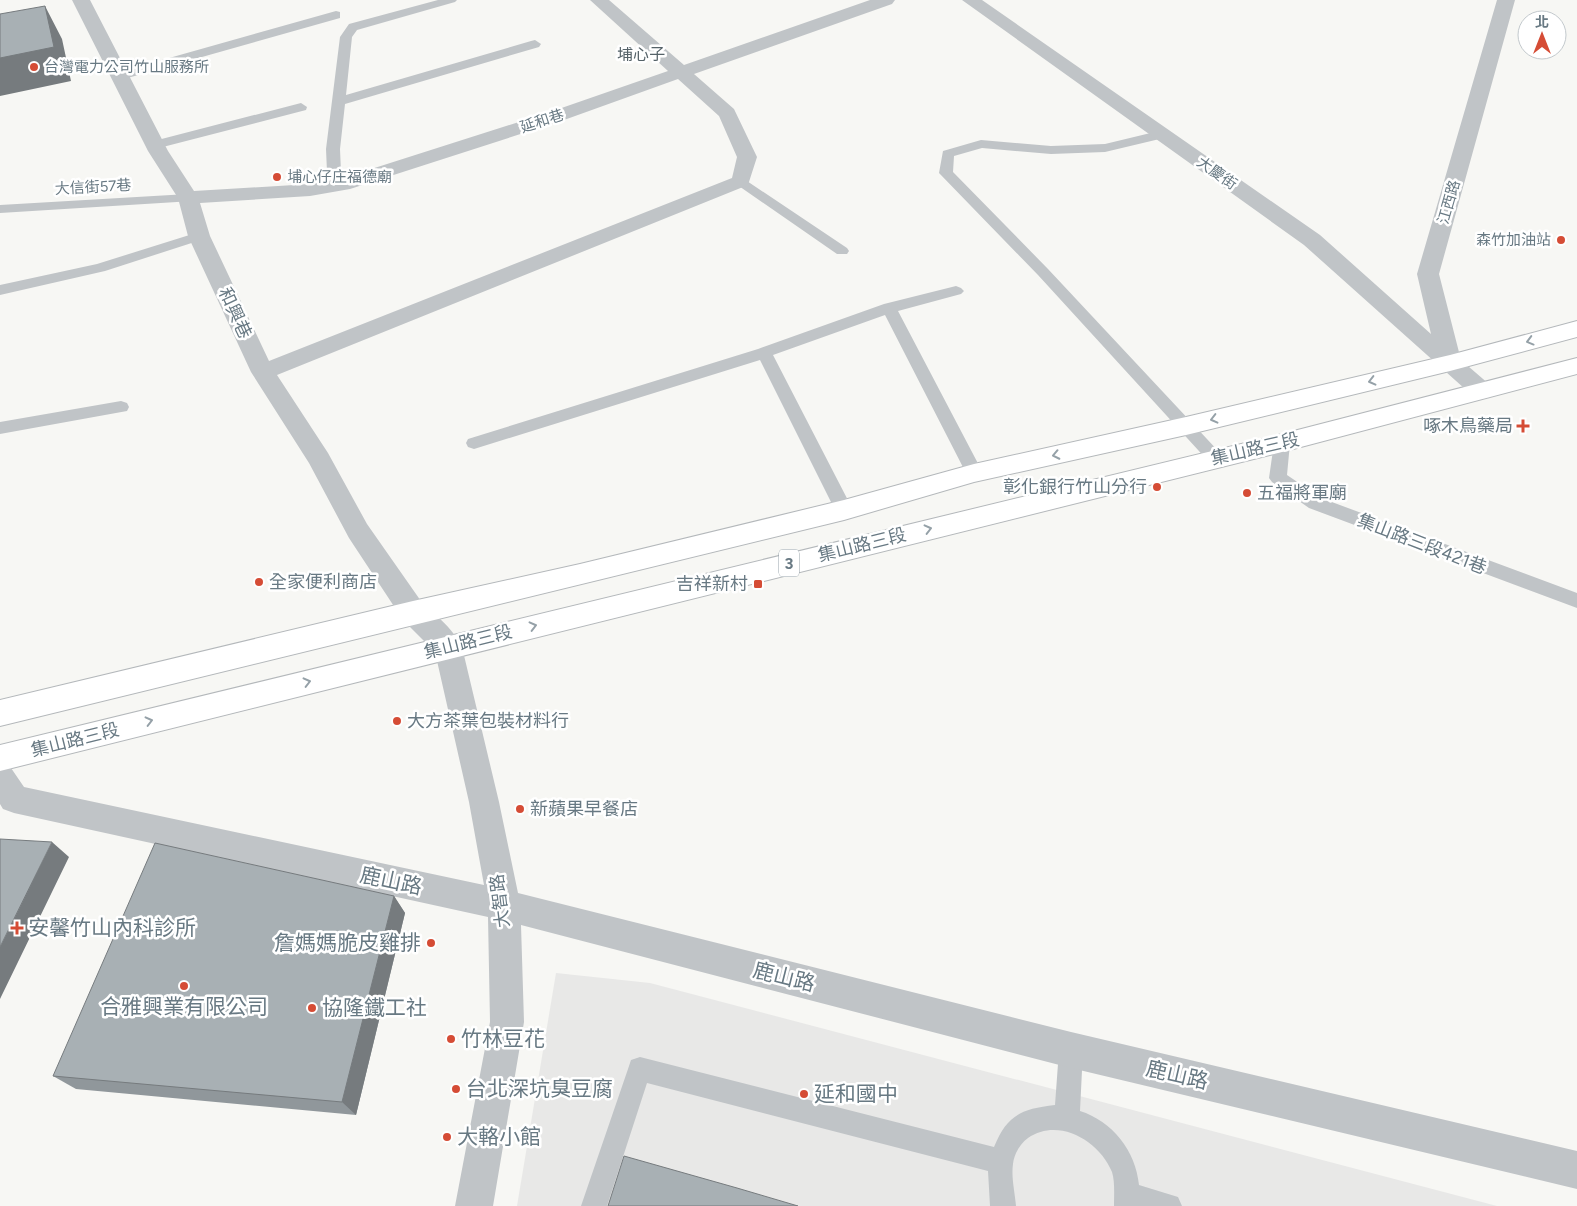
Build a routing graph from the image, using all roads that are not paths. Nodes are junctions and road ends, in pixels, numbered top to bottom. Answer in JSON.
{"nodes":[{"id":1,"x":81,"y":0,"type":"edge"},
{"id":2,"x":451,"y":0,"type":"edge"},
{"id":3,"x":599,"y":0,"type":"edge"},
{"id":4,"x":886,"y":0,"type":"edge"},
{"id":5,"x":971,"y":0,"type":"edge"},
{"id":6,"x":1506,"y":0,"type":"edge"},
{"id":7,"x":336,"y":15,"type":"dead end"},
{"id":8,"x":535,"y":44,"type":"dead end"},
{"id":9,"x":682,"y":71,"type":"junction"},
{"id":10,"x":120,"y":76,"type":"junction"},
{"id":11,"x":340,"y":101,"type":"junction"},
{"id":12,"x":301,"y":107,"type":"dead end"},
{"id":13,"x":1163,"y":134,"type":"junction"},
{"id":14,"x":155,"y":145,"type":"junction"},
{"id":15,"x":741,"y":181,"type":"junction"},
{"id":16,"x":343,"y":185,"type":"junction"},
{"id":17,"x":188,"y":198,"type":"junction"},
{"id":18,"x":0,"y":209,"type":"edge"},
{"id":19,"x":199,"y":236,"type":"junction"},
{"id":20,"x":842,"y":251,"type":"dead end"},
{"id":21,"x":0,"y":290,"type":"edge"},
{"id":22,"x":956,"y":291,"type":"dead end"},
{"id":23,"x":889,"y":308,"type":"junction"},
{"id":24,"x":1577,"y":329,"type":"edge"},
{"id":25,"x":764,"y":353,"type":"junction"},
{"id":26,"x":1450,"y":363,"type":"junction"},
{"id":27,"x":1577,"y":366,"type":"edge"},
{"id":28,"x":263,"y":372,"type":"junction"},
{"id":29,"x":1482,"y":391,"type":"junction"},
{"id":30,"x":121,"y":407,"type":"dead end"},
{"id":31,"x":1186,"y":426,"type":"junction"},
{"id":32,"x":0,"y":428,"type":"edge"},
{"id":33,"x":474,"y":443,"type":"dead end"},
{"id":34,"x":1282,"y":443,"type":"junction"},
{"id":35,"x":1215,"y":458,"type":"junction"},
{"id":36,"x":974,"y":473,"type":"junction"},
{"id":37,"x":844,"y":510,"type":"junction"},
{"id":38,"x":1577,"y":601,"type":"edge"},
{"id":39,"x":413,"y":612,"type":"junction"},
{"id":40,"x":448,"y":647,"type":"junction"},
{"id":41,"x":0,"y":712,"type":"edge"},
{"id":42,"x":0,"y":758,"type":"edge"},
{"id":43,"x":0,"y":778,"type":"edge"},
{"id":44,"x":504,"y":905,"type":"junction"},
{"id":45,"x":1071,"y":1050,"type":"junction"},
{"id":46,"x":1067,"y":1117,"type":"junction"},
{"id":47,"x":999,"y":1161,"type":"junction"},
{"id":48,"x":1577,"y":1170,"type":"edge"},
{"id":49,"x":1127,"y":1200,"type":"edge"},
{"id":50,"x":474,"y":1206,"type":"edge"},
{"id":51,"x":594,"y":1206,"type":"edge"},
{"id":52,"x":1003,"y":1206,"type":"edge"},
{"id":53,"x":1169,"y":1206,"type":"edge"}],
"edges":[{"from":1,"to":10,"type":"street","name":"和興巷"},
{"from":2,"to":11,"type":"lane"},
{"from":3,"to":9,"type":"street"},
{"from":4,"to":9,"type":"street","name":"延和巷"},
{"from":5,"to":13,"type":"street","name":"大慶街"},
{"from":6,"to":26,"type":"street","name":"江西路"},
{"from":7,"to":10,"type":"lane"},
{"from":8,"to":11,"type":"lane"},
{"from":9,"to":15,"type":"street"},
{"from":9,"to":16,"type":"street","name":"延和巷"},
{"from":10,"to":14,"type":"street","name":"和興巷"},
{"from":11,"to":16,"type":"lane"},
{"from":12,"to":14,"type":"lane"},
{"from":13,"to":26,"type":"street","name":"大慶街"},
{"from":13,"to":31,"type":"lane"},
{"from":14,"to":17,"type":"street","name":"和興巷"},
{"from":15,"to":20,"type":"lane"},
{"from":15,"to":28,"type":"street"},
{"from":16,"to":17,"type":"street","name":"延和巷"},
{"from":17,"to":18,"type":"lane","name":"大信街57巷"},
{"from":17,"to":19,"type":"street","name":"和興巷"},
{"from":19,"to":21,"type":"lane"},
{"from":19,"to":28,"type":"street","name":"和興巷"},
{"from":22,"to":23,"type":"lane"},
{"from":23,"to":25,"type":"lane"},
{"from":23,"to":36,"type":"lane"},
{"from":24,"to":26,"type":"main road","number":"3","one_way":true},
{"from":25,"to":33,"type":"lane"},
{"from":25,"to":37,"type":"lane"},
{"from":26,"to":29,"type":"street"},
{"from":26,"to":31,"type":"main road","number":"3","one_way":true},
{"from":27,"to":29,"type":"main road","name":"集山路三段","number":"3"},
{"from":28,"to":39,"type":"street","name":"和興巷"},
{"from":29,"to":34,"type":"main road","name":"集山路三段","number":"3"},
{"from":30,"to":32,"type":"lane"},
{"from":31,"to":35,"type":"lane"},
{"from":31,"to":36,"type":"main road","number":"3","one_way":true},
{"from":34,"to":35,"type":"main road","name":"集山路三段","number":"3"},
{"from":34,"to":38,"type":"lane","name":"集山路三段421巷"},
{"from":40,"to":35,"type":"main road","name":"集山路三段","number":"3","one_way":true},
{"from":36,"to":37,"type":"main road","number":"3"},
{"from":37,"to":39,"type":"main road","number":"3"},
{"from":39,"to":40,"type":"street"},
{"from":39,"to":41,"type":"main road","number":"3"},
{"from":42,"to":40,"type":"main road","name":"集山路三段","number":"3","one_way":true},
{"from":40,"to":44,"type":"street","name":"大智路"},
{"from":43,"to":44,"type":"street","name":"鹿山路"},
{"from":44,"to":45,"type":"street","name":"鹿山路"},
{"from":44,"to":50,"type":"street","name":"大智路"},
{"from":45,"to":46,"type":"lane"},
{"from":45,"to":48,"type":"street","name":"鹿山路"},
{"from":46,"to":47,"type":"lane"},
{"from":46,"to":49,"type":"lane"},
{"from":47,"to":51,"type":"lane"},
{"from":47,"to":52,"type":"lane"},
{"from":49,"to":53,"type":"lane"}]}
